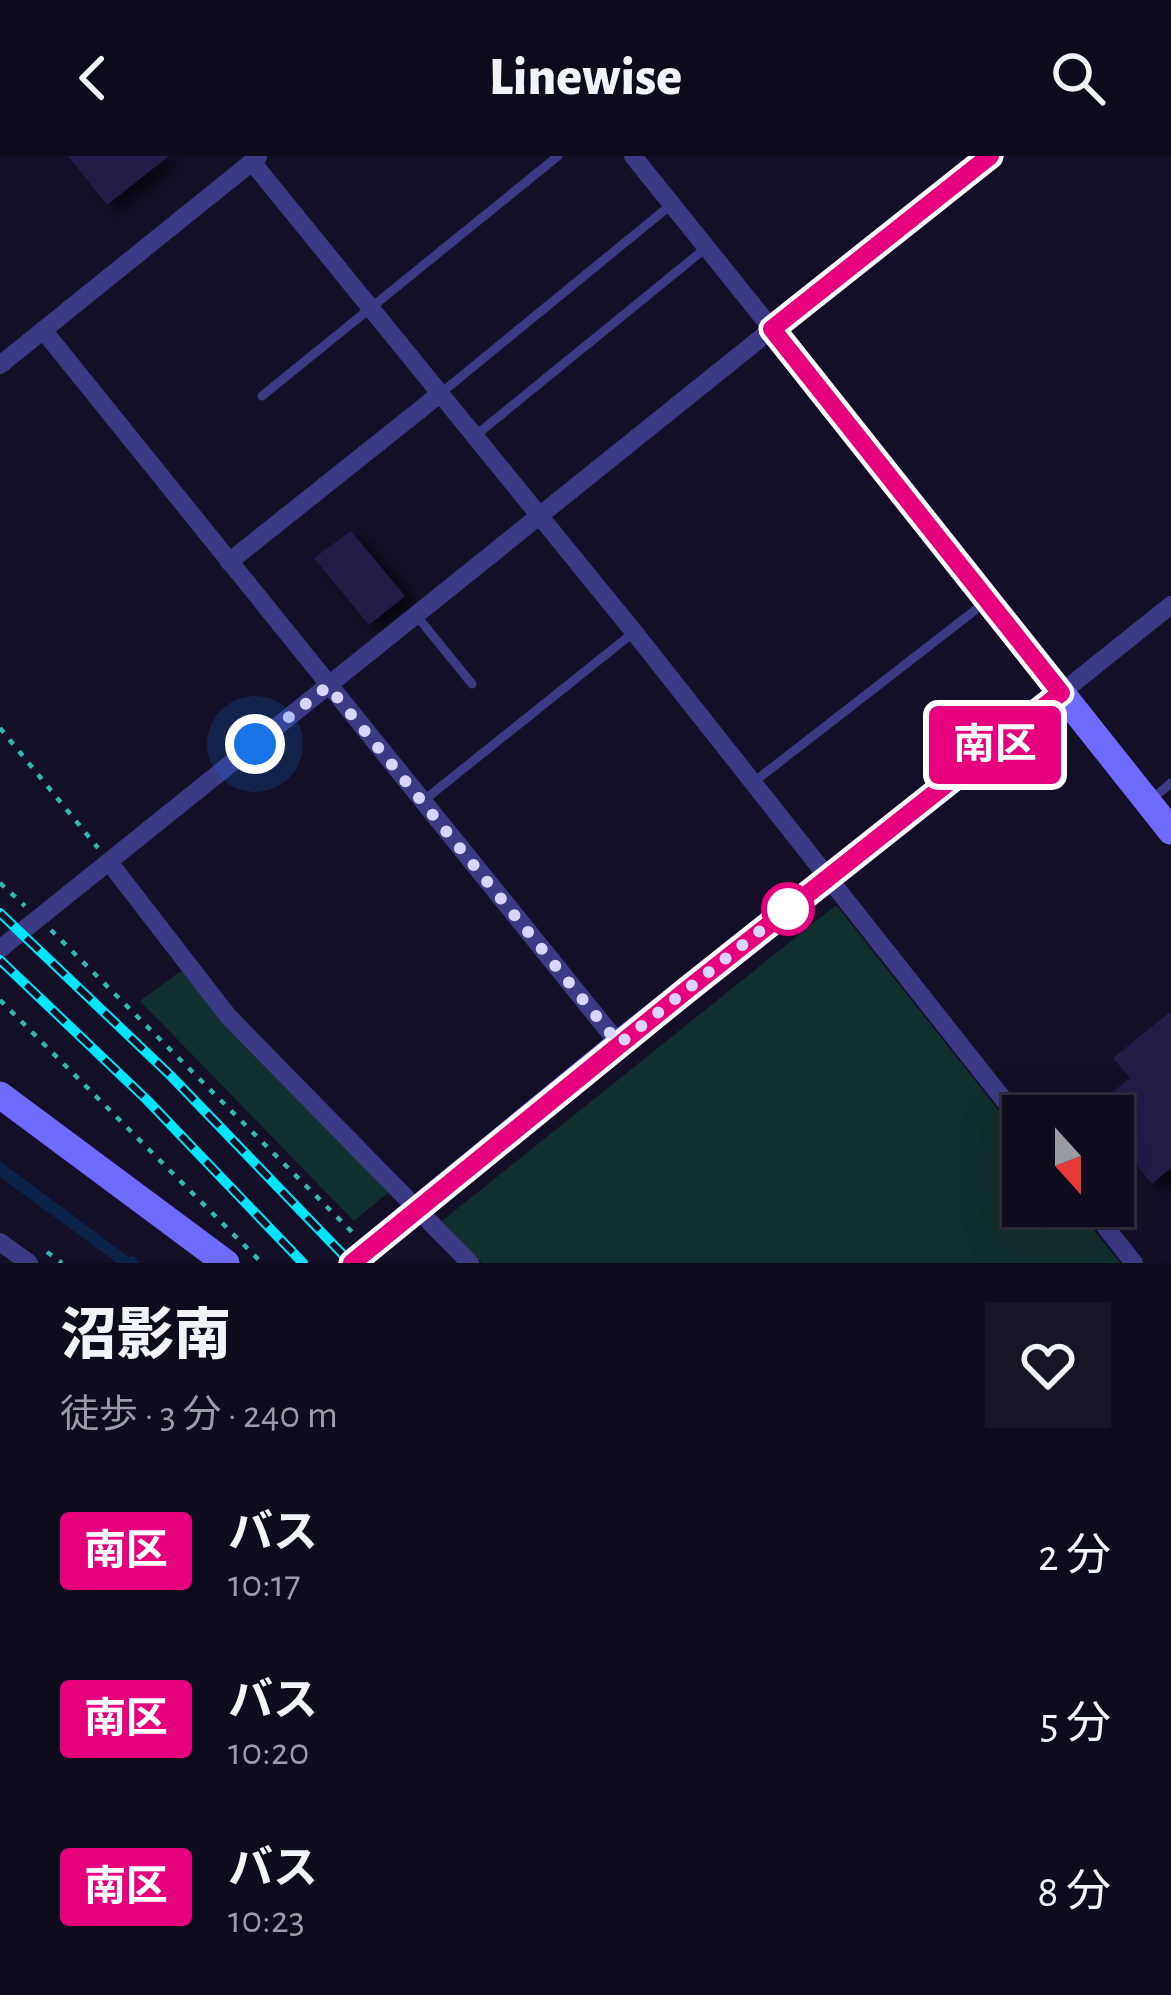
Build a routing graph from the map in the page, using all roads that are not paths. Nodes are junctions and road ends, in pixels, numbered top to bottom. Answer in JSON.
{"nodes":[{"id":1,"x":557,"y":156,"type":"edge"},
{"id":2,"x":633,"y":156,"type":"edge"},
{"id":3,"x":990,"y":156,"type":"edge"},
{"id":4,"x":256,"y":159,"type":"edge"},
{"id":5,"x":672,"y":204,"type":"junction"},
{"id":6,"x":707,"y":247,"type":"junction"},
{"id":7,"x":372,"y":308,"type":"junction"},
{"id":8,"x":772,"y":329,"type":"junction"},
{"id":9,"x":43,"y":330,"type":"junction"},
{"id":10,"x":0,"y":365,"type":"edge"},
{"id":11,"x":441,"y":392,"type":"junction"},
{"id":12,"x":262,"y":396,"type":"dead end"},
{"id":13,"x":476,"y":435,"type":"junction"},
{"id":14,"x":540,"y":515,"type":"junction"},
{"id":15,"x":229,"y":562,"type":"junction"},
{"id":16,"x":987,"y":600,"type":"junction"},
{"id":17,"x":1171,"y":605,"type":"edge"},
{"id":18,"x":416,"y":615,"type":"junction"},
{"id":19,"x":634,"y":632,"type":"junction"},
{"id":20,"x":472,"y":684,"type":"dead end"},
{"id":21,"x":328,"y":686,"type":"junction"},
{"id":22,"x":1061,"y":693,"type":"junction"},
{"id":23,"x":752,"y":783,"type":"junction"},
{"id":24,"x":1171,"y":783,"type":"edge"},
{"id":25,"x":422,"y":801,"type":"junction"},
{"id":26,"x":1147,"y":802,"type":"junction"},
{"id":27,"x":1171,"y":831,"type":"edge"},
{"id":28,"x":109,"y":862,"type":"junction"},
{"id":29,"x":826,"y":878,"type":"junction"},
{"id":30,"x":0,"y":950,"type":"edge"},
{"id":31,"x":619,"y":1044,"type":"junction"},
{"id":32,"x":0,"y":1094,"type":"edge"},
{"id":33,"x":1002,"y":1098,"type":"edge"},
{"id":34,"x":416,"y":1208,"type":"junction"},
{"id":35,"x":1106,"y":1227,"type":"edge"},
{"id":36,"x":0,"y":1242,"type":"edge"},
{"id":37,"x":361,"y":1256,"type":"edge"},
{"id":38,"x":29,"y":1263,"type":"edge"},
{"id":39,"x":226,"y":1263,"type":"edge"},
{"id":40,"x":470,"y":1263,"type":"edge"},
{"id":41,"x":1134,"y":1263,"type":"edge"}],
"edges":[{"from":1,"to":7,"type":"lane"},
{"from":2,"to":5,"type":"street"},
{"from":3,"to":8,"type":"street"},
{"from":4,"to":7,"type":"street"},
{"from":4,"to":9,"type":"street"},
{"from":5,"to":6,"type":"street"},
{"from":5,"to":11,"type":"lane"},
{"from":6,"to":8,"type":"street"},
{"from":6,"to":13,"type":"lane"},
{"from":7,"to":11,"type":"street"},
{"from":7,"to":12,"type":"lane"},
{"from":8,"to":14,"type":"street"},
{"from":8,"to":16,"type":"street"},
{"from":9,"to":10,"type":"street"},
{"from":9,"to":15,"type":"street"},
{"from":11,"to":13,"type":"street"},
{"from":11,"to":15,"type":"street"},
{"from":13,"to":14,"type":"street"},
{"from":14,"to":18,"type":"street"},
{"from":14,"to":19,"type":"street"},
{"from":15,"to":21,"type":"street"},
{"from":16,"to":22,"type":"street"},
{"from":16,"to":23,"type":"lane"},
{"from":17,"to":22,"type":"street"},
{"from":18,"to":20,"type":"lane"},
{"from":18,"to":21,"type":"street"},
{"from":19,"to":23,"type":"street"},
{"from":19,"to":25,"type":"lane"},
{"from":21,"to":25,"type":"street"},
{"from":21,"to":28,"type":"street"},
{"from":22,"to":26,"type":"street"},
{"from":22,"to":29,"type":"street"},
{"from":23,"to":29,"type":"street"},
{"from":24,"to":26,"type":"lane"},
{"from":25,"to":31,"type":"street"},
{"from":26,"to":27,"type":"street"},
{"from":28,"to":30,"type":"street"},
{"from":28,"to":34,"type":"street"},
{"from":29,"to":31,"type":"street"},
{"from":29,"to":33,"type":"street"},
{"from":31,"to":34,"type":"street"},
{"from":32,"to":39,"type":"street"},
{"from":34,"to":37,"type":"street"},
{"from":34,"to":40,"type":"street"},
{"from":35,"to":41,"type":"street"},
{"from":36,"to":38,"type":"street"}]}
